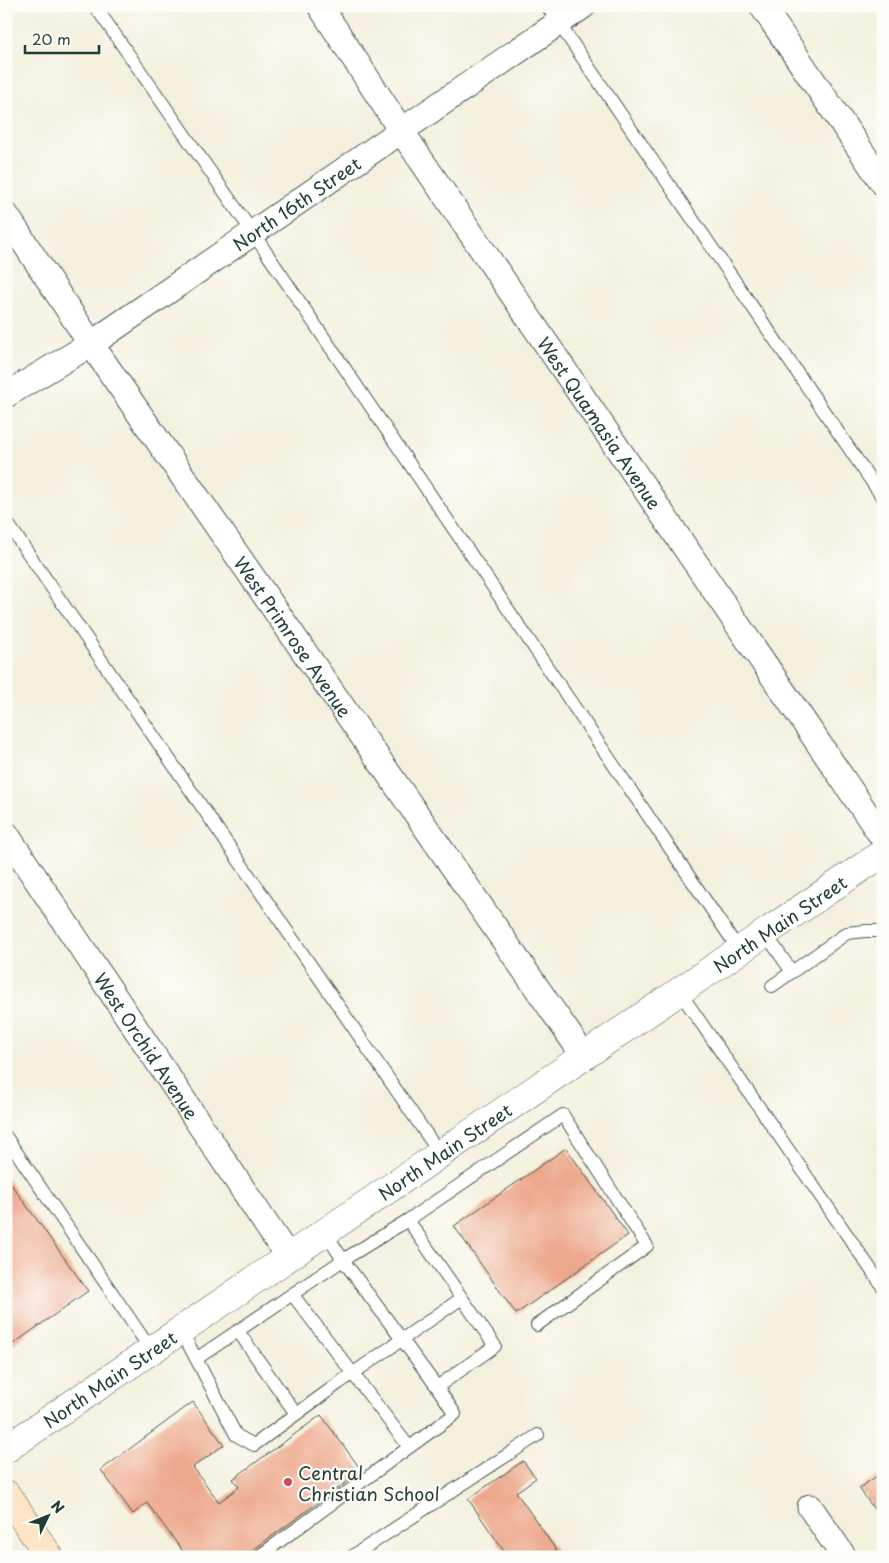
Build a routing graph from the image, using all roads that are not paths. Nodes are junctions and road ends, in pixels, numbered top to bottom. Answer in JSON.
{"nodes":[{"id":1,"x":96,"y":6,"type":"edge"},
{"id":2,"x":320,"y":6,"type":"edge"},
{"id":3,"x":583,"y":6,"type":"edge"},
{"id":4,"x":762,"y":6,"type":"edge"},
{"id":5,"x":552,"y":15,"type":"edge"},
{"id":6,"x":402,"y":132,"type":"junction"},
{"id":7,"x":883,"y":183,"type":"edge"},
{"id":8,"x":6,"y":215,"type":"edge"},
{"id":9,"x":253,"y":233,"type":"junction"},
{"id":10,"x":90,"y":344,"type":"junction"},
{"id":11,"x":6,"y":396,"type":"edge"},
{"id":12,"x":883,"y":498,"type":"edge"},
{"id":13,"x":6,"y":521,"type":"edge"},
{"id":14,"x":6,"y":834,"type":"edge"},
{"id":15,"x":883,"y":838,"type":"edge"},
{"id":16,"x":883,"y":853,"type":"edge"},
{"id":17,"x":883,"y":931,"type":"edge"},
{"id":18,"x":765,"y":933,"type":"junction"},
{"id":19,"x":739,"y":950,"type":"junction"},
{"id":20,"x":792,"y":972,"type":"junction"},
{"id":21,"x":772,"y":986,"type":"dead end"},
{"id":22,"x":679,"y":991,"type":"junction"},
{"id":23,"x":584,"y":1056,"type":"junction"},
{"id":24,"x":6,"y":1137,"type":"edge"},
{"id":25,"x":440,"y":1154,"type":"junction"},
{"id":26,"x":408,"y":1220,"type":"junction"},
{"id":27,"x":325,"y":1232,"type":"junction"},
{"id":28,"x":288,"y":1257,"type":"junction"},
{"id":29,"x":343,"y":1260,"type":"junction"},
{"id":30,"x":883,"y":1287,"type":"edge"},
{"id":31,"x":292,"y":1294,"type":"junction"},
{"id":32,"x":462,"y":1298,"type":"junction"},
{"id":33,"x":537,"y":1325,"type":"dead end"},
{"id":34,"x":181,"y":1330,"type":"junction"},
{"id":35,"x":238,"y":1331,"type":"junction"},
{"id":36,"x":402,"y":1340,"type":"junction"},
{"id":37,"x":152,"y":1350,"type":"junction"},
{"id":38,"x":196,"y":1359,"type":"junction"},
{"id":39,"x":352,"y":1374,"type":"junction"},
{"id":40,"x":437,"y":1387,"type":"junction"},
{"id":41,"x":296,"y":1414,"type":"junction"},
{"id":42,"x":538,"y":1435,"type":"dead end"},
{"id":43,"x":409,"y":1447,"type":"junction"},
{"id":44,"x":6,"y":1449,"type":"edge"},
{"id":45,"x":6,"y":1494,"type":"edge"},
{"id":46,"x":810,"y":1507,"type":"dead end"},
{"id":47,"x":50,"y":1557,"type":"edge"},
{"id":48,"x":258,"y":1557,"type":"edge"},
{"id":49,"x":351,"y":1557,"type":"edge"},
{"id":50,"x":844,"y":1557,"type":"edge"}],
"edges":[{"from":1,"to":9,"type":"lane"},
{"from":2,"to":6,"type":"street","name":"West Quamasia Avenue"},
{"from":3,"to":5,"type":"street","name":"North 16th Street"},
{"from":4,"to":7,"type":"street"},
{"from":5,"to":6,"type":"street","name":"North 16th Street"},
{"from":5,"to":12,"type":"lane"},
{"from":6,"to":9,"type":"street","name":"North 16th Street"},
{"from":6,"to":15,"type":"street","name":"West Quamasia Avenue"},
{"from":8,"to":10,"type":"street","name":"West Primrose Avenue"},
{"from":9,"to":10,"type":"street","name":"North 16th Street"},
{"from":9,"to":19,"type":"lane"},
{"from":10,"to":11,"type":"street","name":"North 16th Street"},
{"from":10,"to":23,"type":"street","name":"West Primrose Avenue"},
{"from":13,"to":25,"type":"lane"},
{"from":14,"to":28,"type":"street","name":"West Orchid Avenue"},
{"from":16,"to":18,"type":"street","name":"North Main Street"},
{"from":17,"to":20,"type":"lane"},
{"from":18,"to":19,"type":"street","name":"North Main Street"},
{"from":18,"to":20,"type":"lane"},
{"from":19,"to":22,"type":"street","name":"North Main Street"},
{"from":20,"to":21,"type":"lane"},
{"from":22,"to":23,"type":"street","name":"North Main Street"},
{"from":22,"to":30,"type":"lane"},
{"from":23,"to":25,"type":"street","name":"North Main Street"},
{"from":24,"to":37,"type":"lane"},
{"from":25,"to":27,"type":"street","name":"North Main Street"},
{"from":26,"to":29,"type":"lane"},
{"from":26,"to":32,"type":"lane"},
{"from":26,"to":33,"type":"lane"},
{"from":27,"to":28,"type":"street","name":"North Main Street"},
{"from":27,"to":29,"type":"lane"},
{"from":28,"to":34,"type":"street","name":"North Main Street"},
{"from":29,"to":31,"type":"lane"},
{"from":29,"to":36,"type":"lane"},
{"from":31,"to":35,"type":"lane"},
{"from":31,"to":39,"type":"lane"},
{"from":32,"to":36,"type":"lane"},
{"from":32,"to":40,"type":"lane"},
{"from":34,"to":37,"type":"street","name":"North Main Street"},
{"from":34,"to":38,"type":"lane"},
{"from":35,"to":38,"type":"lane"},
{"from":35,"to":41,"type":"lane"},
{"from":36,"to":39,"type":"lane"},
{"from":36,"to":40,"type":"lane"},
{"from":37,"to":44,"type":"street","name":"North Main Street"},
{"from":38,"to":41,"type":"lane"},
{"from":39,"to":41,"type":"lane"},
{"from":39,"to":43,"type":"lane"},
{"from":40,"to":43,"type":"lane"},
{"from":42,"to":49,"type":"lane"},
{"from":43,"to":48,"type":"lane"},
{"from":45,"to":47,"type":"main road"},
{"from":46,"to":50,"type":"street"}]}
